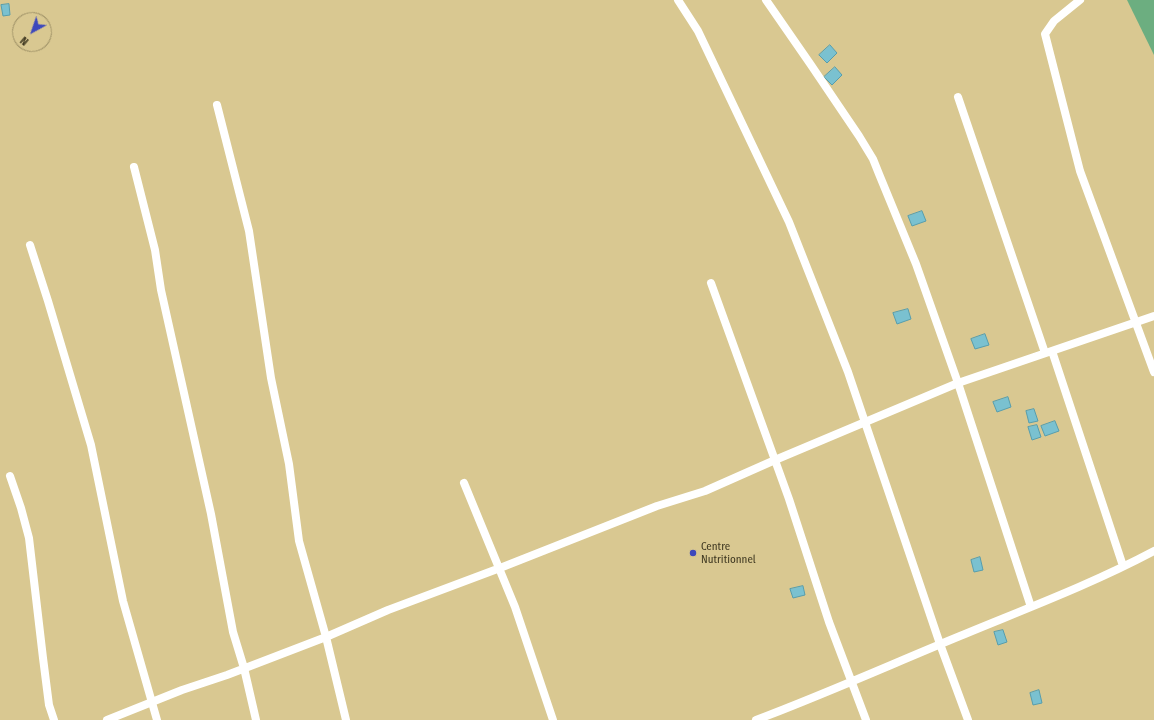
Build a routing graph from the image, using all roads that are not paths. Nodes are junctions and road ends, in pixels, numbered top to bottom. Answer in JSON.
{"nodes":[{"id":1,"x":678,"y":0,"type":"edge"},
{"id":2,"x":766,"y":0,"type":"edge"},
{"id":3,"x":1080,"y":0,"type":"edge"},
{"id":4,"x":958,"y":97,"type":"dead end"},
{"id":5,"x":217,"y":105,"type":"dead end"},
{"id":6,"x":134,"y":167,"type":"dead end"},
{"id":7,"x":30,"y":245,"type":"dead end"},
{"id":8,"x":711,"y":283,"type":"dead end"},
{"id":9,"x":1154,"y":316,"type":"edge"},
{"id":10,"x":1136,"y":322,"type":"junction"},
{"id":11,"x":1048,"y":352,"type":"junction"},
{"id":12,"x":1154,"y":372,"type":"edge"},
{"id":13,"x":958,"y":383,"type":"junction"},
{"id":14,"x":866,"y":422,"type":"junction"},
{"id":15,"x":775,"y":460,"type":"junction"},
{"id":16,"x":10,"y":476,"type":"dead end"},
{"id":17,"x":464,"y":483,"type":"dead end"},
{"id":18,"x":1154,"y":551,"type":"edge"},
{"id":19,"x":1123,"y":566,"type":"junction"},
{"id":20,"x":500,"y":568,"type":"junction"},
{"id":21,"x":1031,"y":607,"type":"junction"},
{"id":22,"x":326,"y":637,"type":"junction"},
{"id":23,"x":940,"y":644,"type":"junction"},
{"id":24,"x":244,"y":668,"type":"junction"},
{"id":25,"x":851,"y":683,"type":"junction"},
{"id":26,"x":152,"y":701,"type":"junction"},
{"id":27,"x":54,"y":720,"type":"edge"},
{"id":28,"x":107,"y":720,"type":"edge"},
{"id":29,"x":157,"y":720,"type":"edge"},
{"id":30,"x":256,"y":720,"type":"edge"},
{"id":31,"x":346,"y":720,"type":"edge"},
{"id":32,"x":553,"y":720,"type":"edge"},
{"id":33,"x":756,"y":720,"type":"edge"},
{"id":34,"x":866,"y":720,"type":"edge"},
{"id":35,"x":968,"y":720,"type":"edge"}],
"edges":[{"from":1,"to":14,"type":"street"},
{"from":2,"to":13,"type":"street"},
{"from":3,"to":10,"type":"street"},
{"from":4,"to":11,"type":"street"},
{"from":5,"to":22,"type":"street"},
{"from":6,"to":24,"type":"street"},
{"from":7,"to":26,"type":"street"},
{"from":8,"to":15,"type":"street"},
{"from":9,"to":10,"type":"street"},
{"from":10,"to":11,"type":"street"},
{"from":10,"to":12,"type":"street"},
{"from":11,"to":13,"type":"street"},
{"from":11,"to":19,"type":"street"},
{"from":13,"to":14,"type":"street"},
{"from":13,"to":21,"type":"street"},
{"from":14,"to":15,"type":"street"},
{"from":14,"to":23,"type":"street"},
{"from":15,"to":20,"type":"street"},
{"from":15,"to":25,"type":"street"},
{"from":16,"to":27,"type":"street"},
{"from":17,"to":20,"type":"street"},
{"from":18,"to":19,"type":"street"},
{"from":19,"to":21,"type":"street"},
{"from":20,"to":22,"type":"street"},
{"from":20,"to":32,"type":"street"},
{"from":21,"to":23,"type":"street"},
{"from":22,"to":24,"type":"street"},
{"from":22,"to":31,"type":"street"},
{"from":23,"to":25,"type":"street"},
{"from":23,"to":35,"type":"street"},
{"from":24,"to":26,"type":"street"},
{"from":24,"to":30,"type":"street"},
{"from":25,"to":33,"type":"street"},
{"from":25,"to":34,"type":"street"},
{"from":26,"to":28,"type":"street"},
{"from":26,"to":29,"type":"street"}]}
